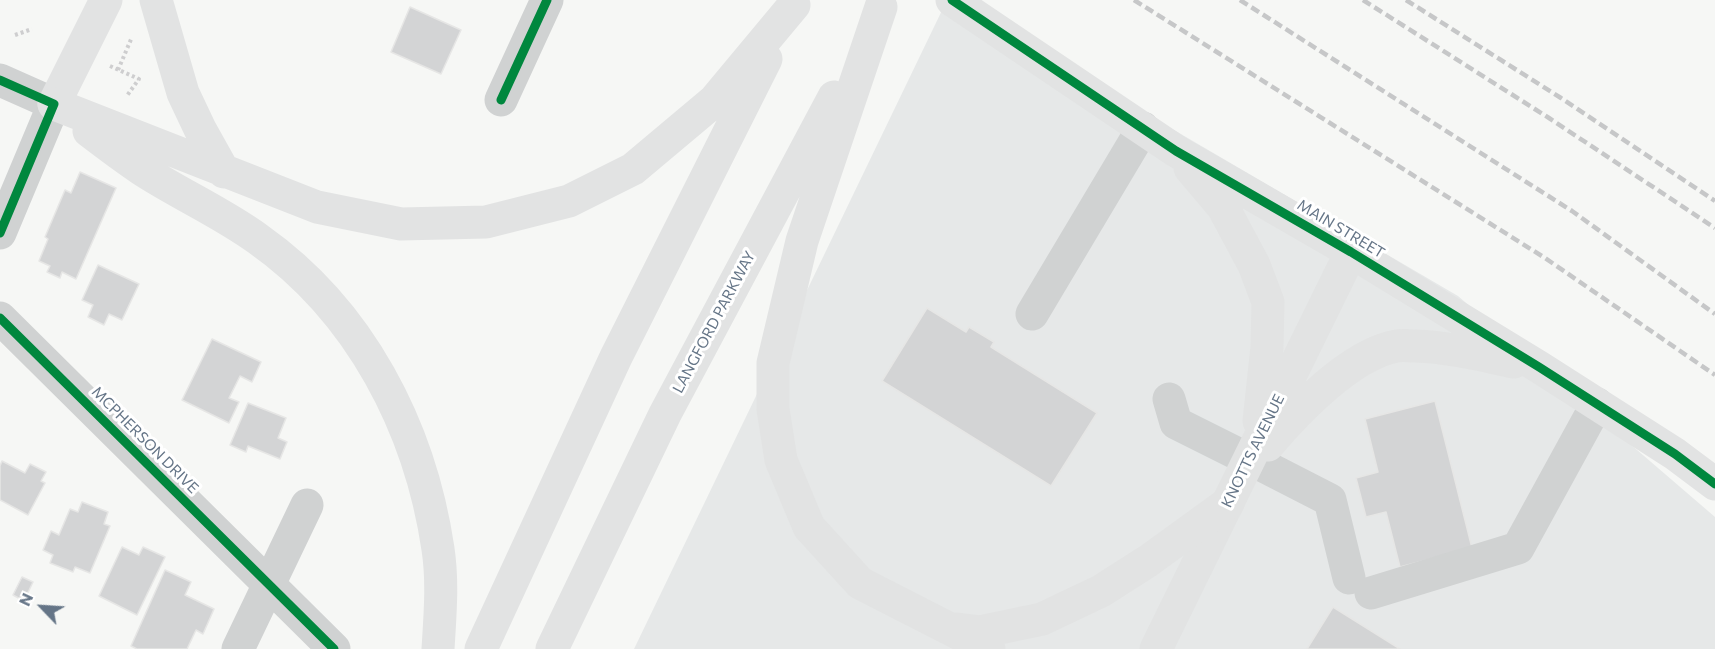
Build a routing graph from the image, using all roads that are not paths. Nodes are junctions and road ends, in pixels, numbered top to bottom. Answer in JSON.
{"nodes":[{"id":1,"x":106,"y":0,"type":"edge"},
{"id":2,"x":156,"y":0,"type":"edge"},
{"id":3,"x":546,"y":0,"type":"edge"},
{"id":4,"x":952,"y":0,"type":"edge"},
{"id":5,"x":796,"y":2,"type":"edge"},
{"id":6,"x":884,"y":4,"type":"edge"},
{"id":7,"x":0,"y":80,"type":"edge"},
{"id":8,"x":501,"y":100,"type":"dead end"},
{"id":9,"x":54,"y":105,"type":"junction"},
{"id":10,"x":1143,"y":128,"type":"junction"},
{"id":11,"x":1176,"y":150,"type":"junction"},
{"id":12,"x":224,"y":172,"type":"junction"},
{"id":13,"x":0,"y":233,"type":"edge"},
{"id":14,"x":1351,"y":252,"type":"junction"},
{"id":15,"x":1032,"y":314,"type":"dead end"},
{"id":16,"x":0,"y":318,"type":"edge"},
{"id":17,"x":1539,"y":367,"type":"junction"},
{"id":18,"x":1169,"y":399,"type":"dead end"},
{"id":19,"x":1597,"y":404,"type":"junction"},
{"id":20,"x":1251,"y":459,"type":"junction"},
{"id":21,"x":1715,"y":484,"type":"edge"},
{"id":22,"x":1228,"y":503,"type":"junction"},
{"id":23,"x":308,"y":504,"type":"dead end"},
{"id":24,"x":269,"y":584,"type":"junction"},
{"id":25,"x":947,"y":628,"type":"junction"},
{"id":26,"x":238,"y":649,"type":"edge"},
{"id":27,"x":334,"y":649,"type":"edge"},
{"id":28,"x":438,"y":649,"type":"edge"},
{"id":29,"x":481,"y":649,"type":"edge"},
{"id":30,"x":552,"y":649,"type":"edge"},
{"id":31,"x":989,"y":649,"type":"edge"},
{"id":32,"x":1156,"y":649,"type":"edge"}],
"edges":[{"from":1,"to":9,"type":"main road"},
{"from":2,"to":12,"type":"main road"},
{"from":3,"to":8,"type":"street"},
{"from":4,"to":10,"type":"main road","name":"MAIN STREET"},
{"from":5,"to":12,"type":"main road"},
{"from":5,"to":29,"type":"main road"},
{"from":6,"to":25,"type":"main road"},
{"from":6,"to":30,"type":"main road","name":"LANGFORD PARKWAY"},
{"from":7,"to":9,"type":"street"},
{"from":9,"to":12,"type":"main road"},
{"from":9,"to":13,"type":"street"},
{"from":9,"to":28,"type":"main road"},
{"from":10,"to":11,"type":"main road","name":"MAIN STREET"},
{"from":10,"to":15,"type":"street"},
{"from":11,"to":14,"type":"main road","name":"MAIN STREET"},
{"from":11,"to":20,"type":"main road"},
{"from":14,"to":17,"type":"main road","name":"MAIN STREET"},
{"from":14,"to":20,"type":"main road","name":"KNOTTS AVENUE"},
{"from":16,"to":24,"type":"street","name":"MCPHERSON DRIVE"},
{"from":17,"to":19,"type":"main road","name":"MAIN STREET"},
{"from":17,"to":20,"type":"main road"},
{"from":18,"to":20,"type":"street"},
{"from":19,"to":20,"type":"street"},
{"from":19,"to":21,"type":"main road","name":"MAIN STREET"},
{"from":20,"to":22,"type":"main road","name":"KNOTTS AVENUE"},
{"from":22,"to":25,"type":"main road"},
{"from":22,"to":32,"type":"main road","name":"KNOTTS AVENUE"},
{"from":23,"to":24,"type":"street"},
{"from":24,"to":26,"type":"street"},
{"from":24,"to":27,"type":"street","name":"MCPHERSON DRIVE"},
{"from":25,"to":31,"type":"main road"}]}
